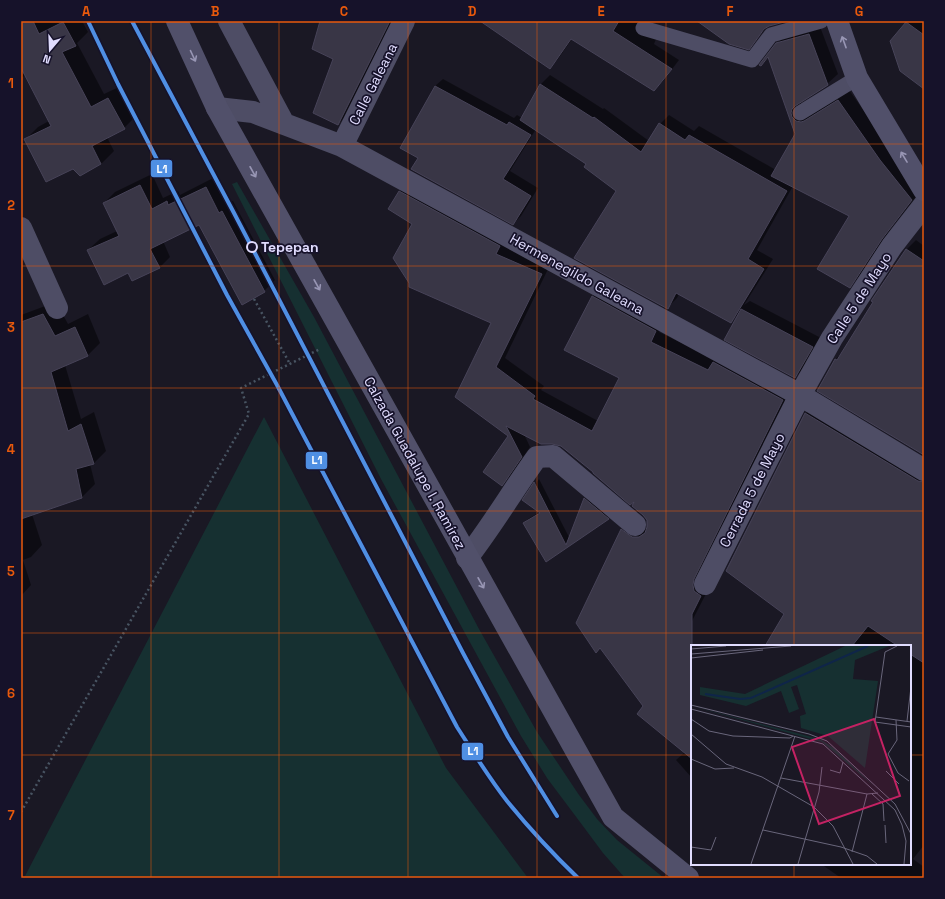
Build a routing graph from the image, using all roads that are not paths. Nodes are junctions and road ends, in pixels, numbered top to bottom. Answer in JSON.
{"nodes":[{"id":1,"x":177,"y":21,"type":"edge"},
{"id":2,"x":229,"y":21,"type":"edge"},
{"id":3,"x":404,"y":21,"type":"edge"},
{"id":4,"x":821,"y":21,"type":"edge"},
{"id":5,"x":837,"y":21,"type":"edge"},
{"id":6,"x":643,"y":28,"type":"dead end"},
{"id":7,"x":858,"y":78,"type":"junction"},
{"id":8,"x":217,"y":108,"type":"junction"},
{"id":9,"x":800,"y":113,"type":"dead end"},
{"id":10,"x":284,"y":124,"type":"junction"},
{"id":11,"x":342,"y":146,"type":"junction"},
{"id":12,"x":924,"y":190,"type":"edge"},
{"id":13,"x":924,"y":205,"type":"edge"},
{"id":14,"x":21,"y":228,"type":"edge"},
{"id":15,"x":57,"y":308,"type":"dead end"},
{"id":16,"x":800,"y":395,"type":"junction"},
{"id":17,"x":924,"y":470,"type":"edge"},
{"id":18,"x":634,"y":525,"type":"dead end"},
{"id":19,"x":467,"y":558,"type":"junction"},
{"id":20,"x":705,"y":584,"type":"dead end"},
{"id":21,"x":688,"y":878,"type":"edge"}],
"edges":[{"from":1,"to":8,"type":"main road","name":"Calzada Guadalupe I. Ramírez","one_way":true},
{"from":2,"to":10,"type":"street"},
{"from":3,"to":11,"type":"street","name":"Calle Galeana"},
{"from":4,"to":6,"type":"lane"},
{"from":7,"to":5,"type":"main road","one_way":true},
{"from":7,"to":9,"type":"lane"},
{"from":12,"to":7,"type":"main road","one_way":true},
{"from":8,"to":10,"type":"street","name":"Hermenegildo Galeana"},
{"from":8,"to":19,"type":"main road","name":"Calzada Guadalupe I. Ramírez","one_way":true},
{"from":10,"to":11,"type":"street","name":"Hermenegildo Galeana"},
{"from":11,"to":16,"type":"street","name":"Hermenegildo Galeana"},
{"from":13,"to":16,"type":"street","name":"Calle 5 de Mayo"},
{"from":14,"to":15,"type":"street"},
{"from":16,"to":17,"type":"street","name":"Hermenegildo Galeana"},
{"from":16,"to":20,"type":"street","name":"Cerrada 5 de Mayo"},
{"from":18,"to":19,"type":"street"},
{"from":19,"to":21,"type":"main road","name":"Calzada Guadalupe I. Ramírez","one_way":true}]}
